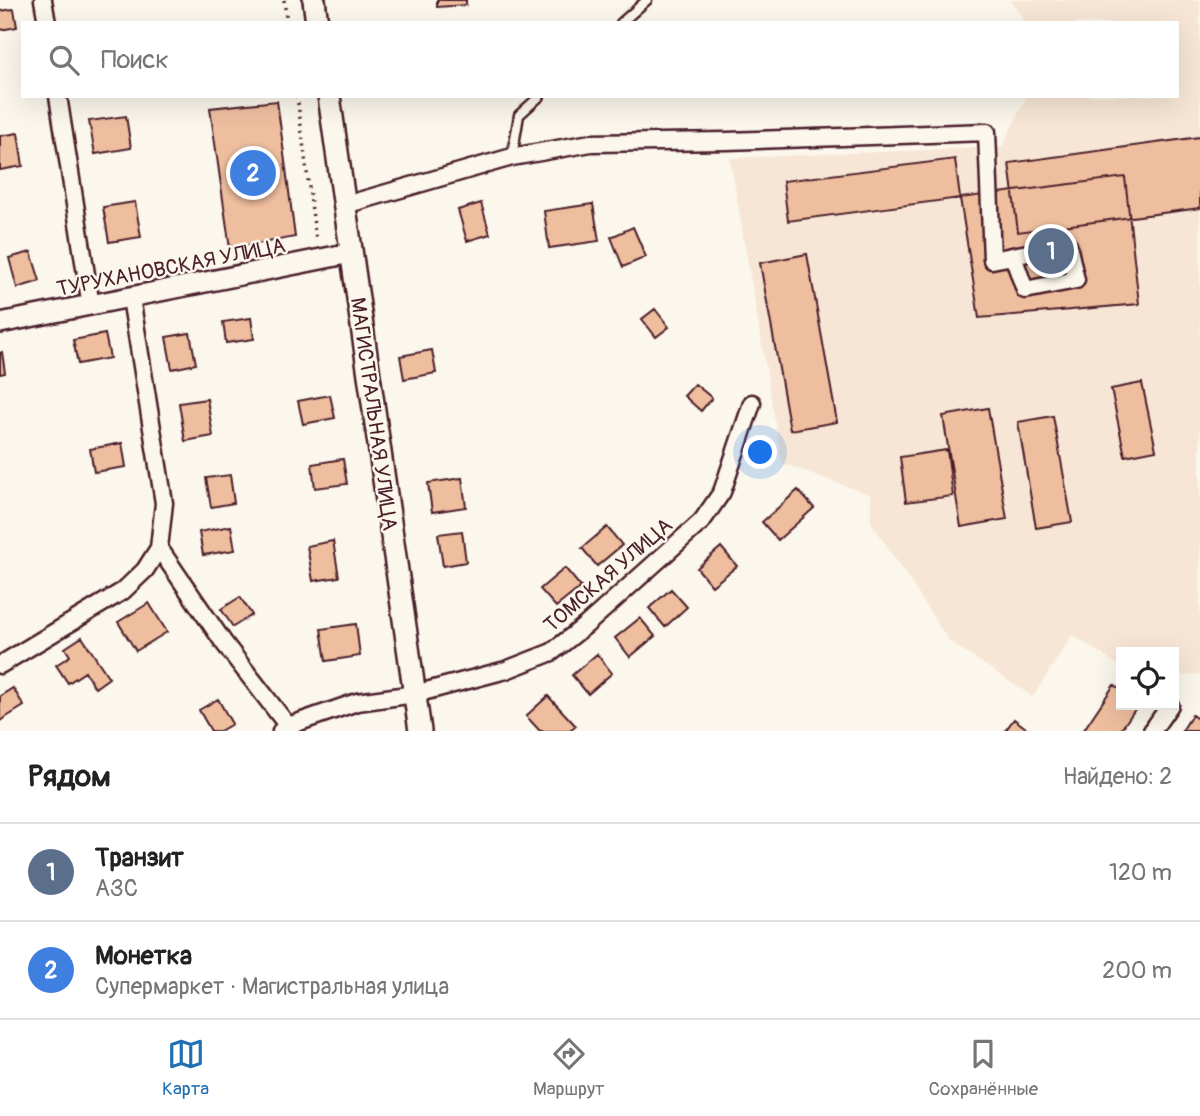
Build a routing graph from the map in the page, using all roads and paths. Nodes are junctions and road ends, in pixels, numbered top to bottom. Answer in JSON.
{"nodes":[{"id":1,"x":43,"y":0,"type":"edge"},
{"id":2,"x":284,"y":0,"type":"edge"},
{"id":3,"x":314,"y":0,"type":"edge"},
{"id":4,"x":647,"y":0,"type":"edge"},
{"id":5,"x":47,"y":21,"type":"edge"},
{"id":6,"x":287,"y":21,"type":"edge"},
{"id":7,"x":317,"y":21,"type":"edge"},
{"id":8,"x":623,"y":21,"type":"edge"},
{"id":9,"x":58,"y":98,"type":"edge"},
{"id":10,"x":297,"y":98,"type":"edge"},
{"id":11,"x":329,"y":98,"type":"edge"},
{"id":12,"x":538,"y":98,"type":"edge"},
{"id":13,"x":512,"y":157,"type":"junction"},
{"id":14,"x":345,"y":205,"type":"junction"},
{"id":15,"x":351,"y":253,"type":"junction"},
{"id":16,"x":1013,"y":256,"type":"dead end"},
{"id":17,"x":318,"y":261,"type":"junction"},
{"id":18,"x":131,"y":299,"type":"junction"},
{"id":19,"x":91,"y":306,"type":"junction"},
{"id":20,"x":0,"y":323,"type":"edge"},
{"id":21,"x":752,"y":402,"type":"dead end"},
{"id":22,"x":159,"y":548,"type":"junction"},
{"id":23,"x":0,"y":665,"type":"edge"},
{"id":24,"x":415,"y":694,"type":"junction"},
{"id":25,"x":1167,"y":710,"type":"edge"},
{"id":26,"x":285,"y":729,"type":"edge"},
{"id":27,"x":420,"y":731,"type":"edge"},
{"id":28,"x":1152,"y":731,"type":"edge"}],
"edges":[{"from":1,"to":5,"type":"street"},
{"from":2,"to":6,"type":"path"},
{"from":3,"to":7,"type":"main road"},
{"from":4,"to":8,"type":"lane"},
{"from":9,"to":19,"type":"street"},
{"from":10,"to":17,"type":"path"},
{"from":11,"to":14,"type":"main road","name":"МАГИСТРАЛЬНАЯ УЛИЦА"},
{"from":12,"to":13,"type":"lane"},
{"from":13,"to":14,"type":"street"},
{"from":13,"to":16,"type":"street"},
{"from":14,"to":15,"type":"main road","name":"МАГИСТРАЛЬНАЯ УЛИЦА"},
{"from":15,"to":17,"type":"street","name":"ТУРУХАНОВСКАЯ УЛИЦА"},
{"from":15,"to":24,"type":"main road","name":"МАГИСТРАЛЬНАЯ УЛИЦА"},
{"from":17,"to":18,"type":"street","name":"ТУРУХАНОВСКАЯ УЛИЦА"},
{"from":18,"to":19,"type":"street","name":"ТУРУХАНОВСКАЯ УЛИЦА"},
{"from":18,"to":22,"type":"street"},
{"from":19,"to":20,"type":"street","name":"ТУРУХАНОВСКАЯ УЛИЦА"},
{"from":21,"to":24,"type":"street","name":"ТОМСКАЯ УЛИЦА"},
{"from":22,"to":23,"type":"street"},
{"from":22,"to":26,"type":"street"},
{"from":24,"to":26,"type":"street","name":"ТОМСКАЯ УЛИЦА"},
{"from":24,"to":27,"type":"main road","name":"МАГИСТРАЛЬНАЯ УЛИЦА"},
{"from":25,"to":28,"type":"street"}]}
